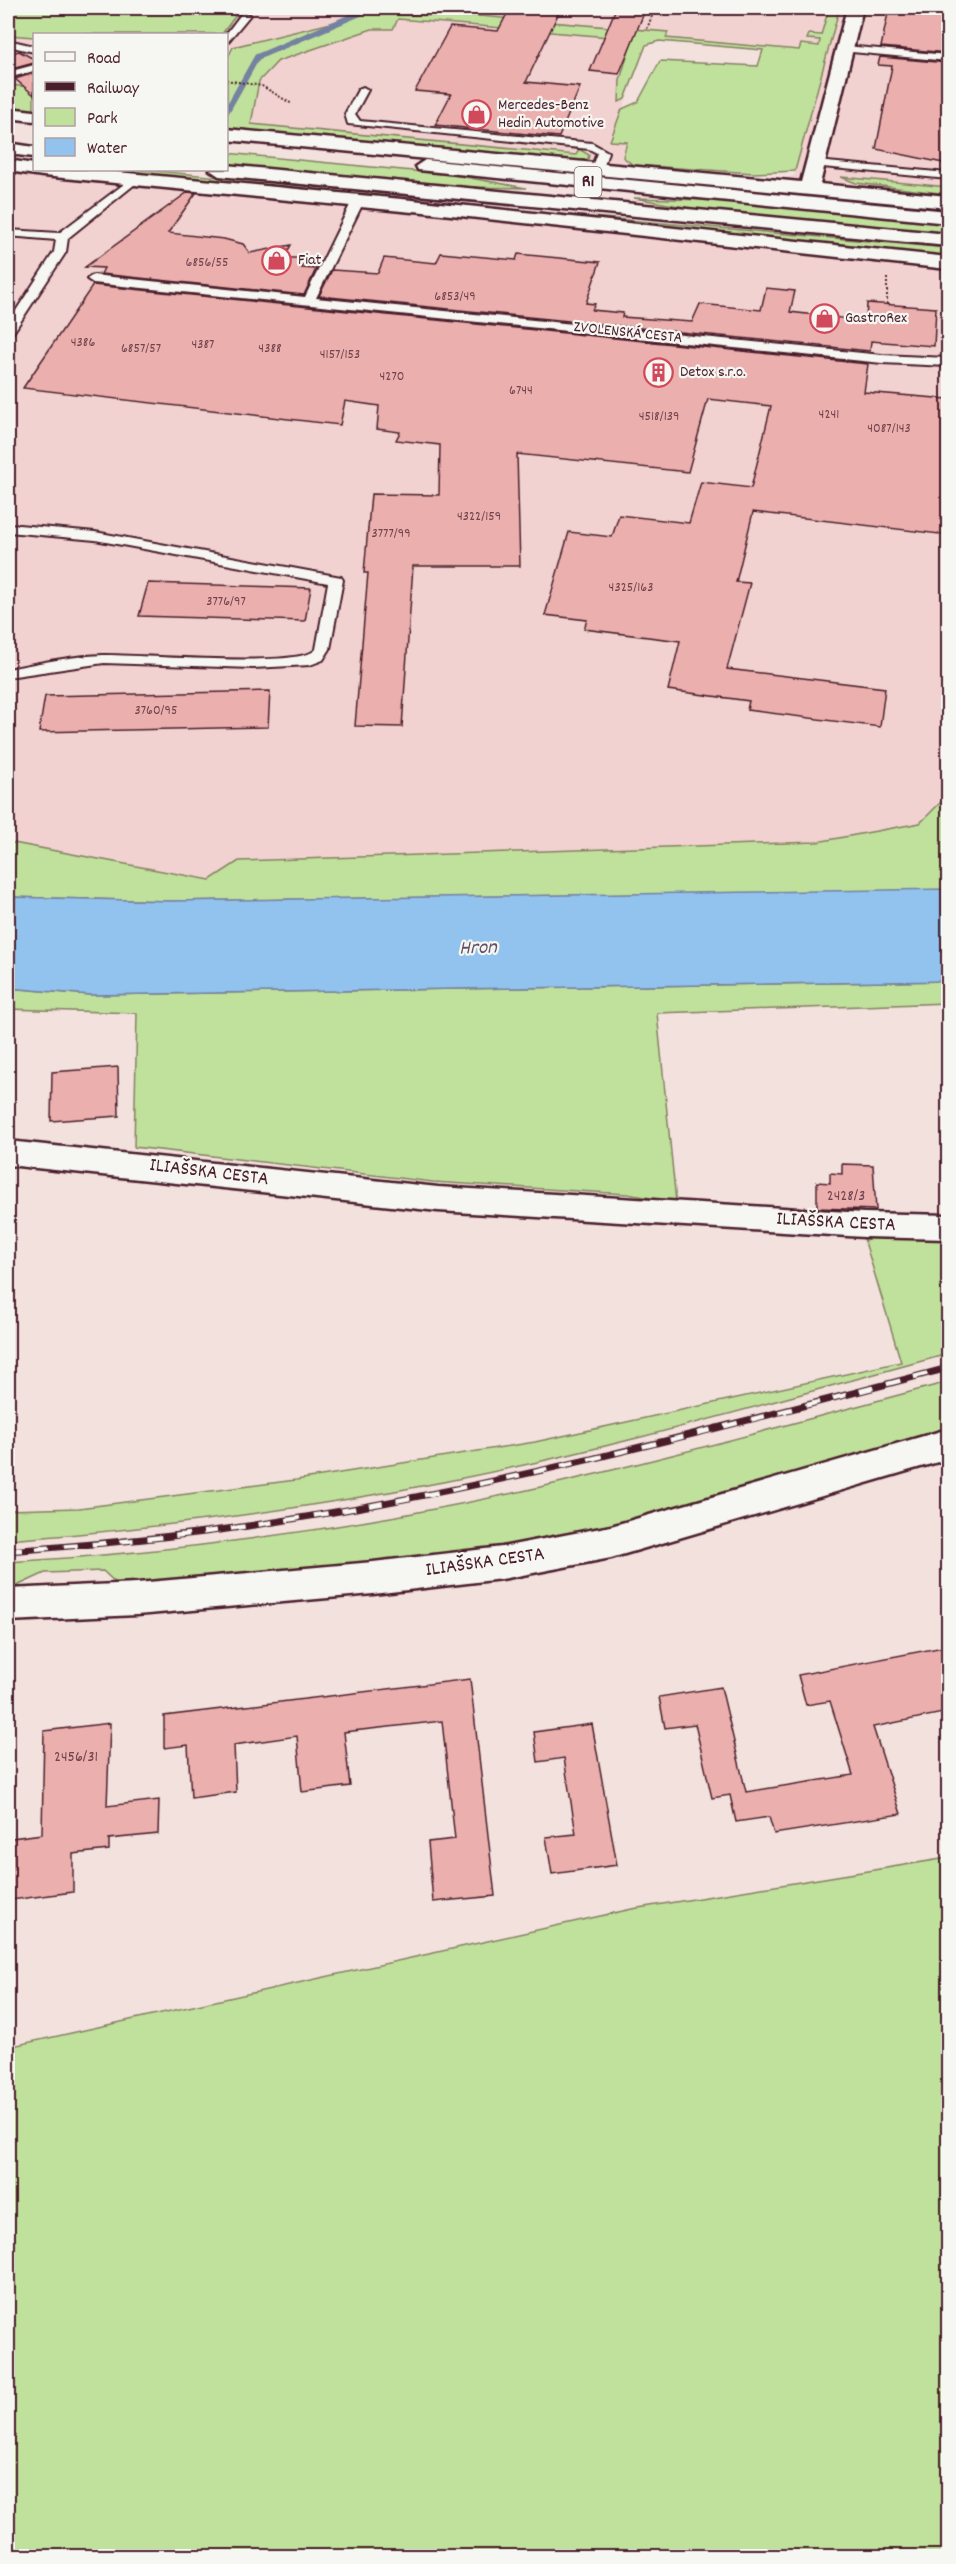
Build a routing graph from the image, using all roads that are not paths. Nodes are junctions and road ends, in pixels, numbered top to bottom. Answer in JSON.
{"nodes":[{"id":1,"x":855,"y":8,"type":"edge"},
{"id":2,"x":245,"y":15,"type":"dead end"},
{"id":3,"x":228,"y":38,"type":"edge"},
{"id":4,"x":8,"y":43,"type":"edge"},
{"id":5,"x":33,"y":49,"type":"edge"},
{"id":6,"x":845,"y":49,"type":"junction"},
{"id":7,"x":948,"y":58,"type":"edge"},
{"id":8,"x":33,"y":68,"type":"edge"},
{"id":9,"x":12,"y":73,"type":"edge"},
{"id":10,"x":33,"y":74,"type":"edge"},
{"id":11,"x":8,"y":81,"type":"edge"},
{"id":12,"x":26,"y":82,"type":"dead end"},
{"id":13,"x":363,"y":90,"type":"dead end"},
{"id":14,"x":8,"y":113,"type":"edge"},
{"id":15,"x":33,"y":116,"type":"edge"},
{"id":16,"x":8,"y":127,"type":"edge"},
{"id":17,"x":33,"y":130,"type":"edge"},
{"id":18,"x":228,"y":134,"type":"edge"},
{"id":19,"x":228,"y":148,"type":"edge"},
{"id":20,"x":8,"y":149,"type":"edge"},
{"id":21,"x":33,"y":152,"type":"edge"},
{"id":22,"x":816,"y":164,"type":"junction"},
{"id":23,"x":8,"y":166,"type":"edge"},
{"id":24,"x":33,"y":169,"type":"edge"},
{"id":25,"x":597,"y":169,"type":"junction"},
{"id":26,"x":55,"y":171,"type":"edge"},
{"id":27,"x":228,"y":171,"type":"edge"},
{"id":28,"x":948,"y":176,"type":"edge"},
{"id":29,"x":136,"y":178,"type":"junction"},
{"id":30,"x":809,"y":189,"type":"junction"},
{"id":31,"x":482,"y":195,"type":"junction"},
{"id":32,"x":358,"y":201,"type":"junction"},
{"id":33,"x":948,"y":202,"type":"edge"},
{"id":34,"x":412,"y":206,"type":"junction"},
{"id":35,"x":948,"y":217,"type":"edge"},
{"id":36,"x":8,"y":233,"type":"edge"},
{"id":37,"x":62,"y":237,"type":"junction"},
{"id":38,"x":948,"y":240,"type":"edge"},
{"id":39,"x":948,"y":263,"type":"edge"},
{"id":40,"x":93,"y":279,"type":"dead end"},
{"id":41,"x":309,"y":301,"type":"junction"},
{"id":42,"x":9,"y":330,"type":"edge"},
{"id":43,"x":948,"y":362,"type":"edge"},
{"id":44,"x":8,"y":528,"type":"edge"},
{"id":45,"x":8,"y":673,"type":"edge"},
{"id":46,"x":8,"y":1153,"type":"edge"},
{"id":47,"x":948,"y":1227,"type":"edge"},
{"id":48,"x":948,"y":1444,"type":"edge"},
{"id":49,"x":8,"y":1605,"type":"edge"}],
"edges":[{"from":1,"to":6,"type":"main road"},
{"from":2,"to":3,"type":"lane"},
{"from":4,"to":5,"type":"lane"},
{"from":6,"to":7,"type":"lane"},
{"from":6,"to":22,"type":"main road"},
{"from":8,"to":9,"type":"lane"},
{"from":9,"to":10,"type":"lane"},
{"from":11,"to":12,"type":"lane"},
{"from":13,"to":25,"type":"lane"},
{"from":14,"to":15,"type":"main road"},
{"from":16,"to":17,"type":"main road"},
{"from":18,"to":25,"type":"main road"},
{"from":19,"to":35,"type":"main road","number":"R1"},
{"from":20,"to":21,"type":"main road"},
{"from":22,"to":28,"type":"lane"},
{"from":22,"to":30,"type":"main road"},
{"from":23,"to":24,"type":"main road"},
{"from":25,"to":30,"type":"main road"},
{"from":26,"to":29,"type":"main road"},
{"from":27,"to":31,"type":"main road","number":"R1"},
{"from":29,"to":32,"type":"main road"},
{"from":29,"to":37,"type":"lane"},
{"from":30,"to":33,"type":"main road"},
{"from":31,"to":34,"type":"main road"},
{"from":31,"to":38,"type":"main road","number":"R1"},
{"from":32,"to":34,"type":"main road"},
{"from":32,"to":41,"type":"lane"},
{"from":34,"to":39,"type":"main road"},
{"from":36,"to":37,"type":"lane"},
{"from":37,"to":42,"type":"lane"},
{"from":40,"to":41,"type":"lane","name":"ZVOLENSKÁ CESTA"},
{"from":41,"to":43,"type":"lane","name":"ZVOLENSKÁ CESTA"},
{"from":44,"to":45,"type":"lane"},
{"from":46,"to":47,"type":"main road","name":"ILIAŠSKA CESTA"},
{"from":48,"to":49,"type":"main road","name":"ILIAŠSKA CESTA"}]}
